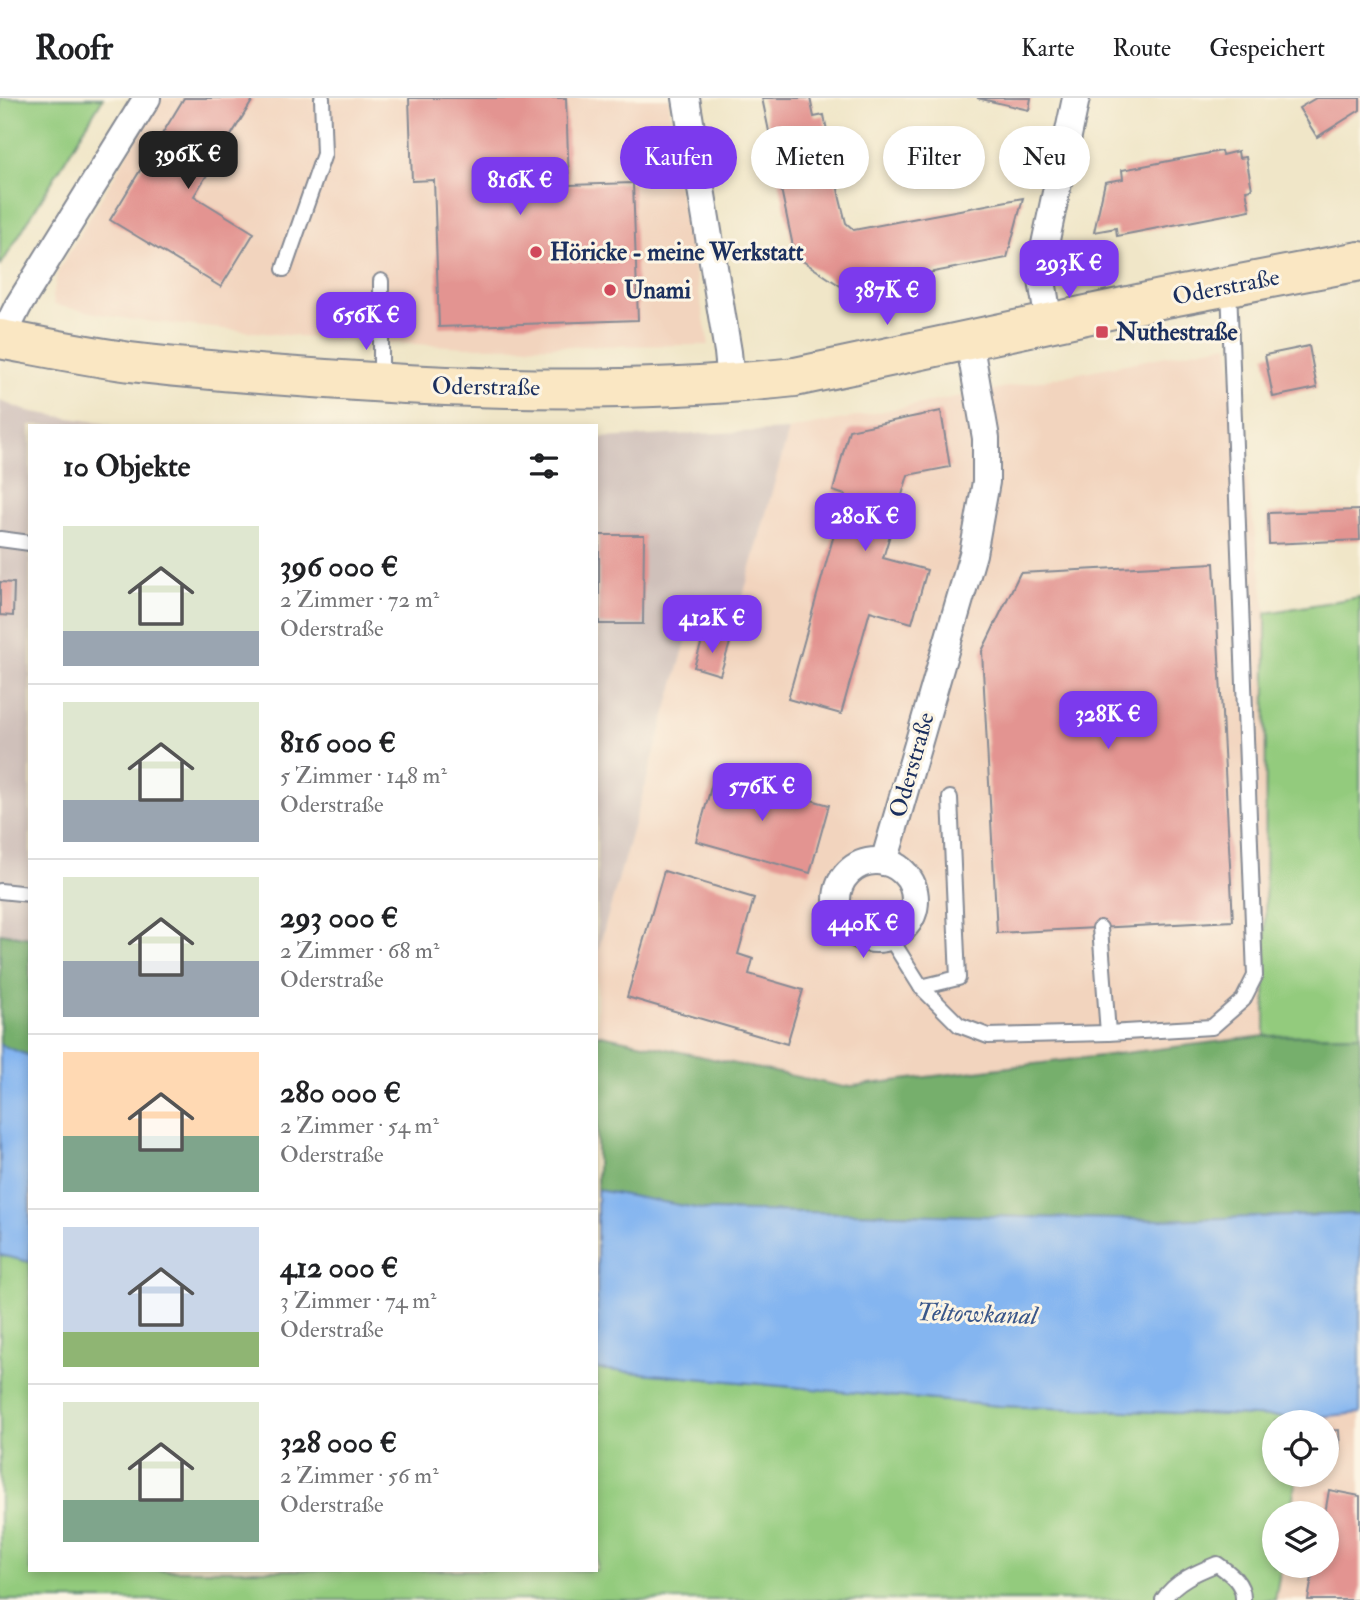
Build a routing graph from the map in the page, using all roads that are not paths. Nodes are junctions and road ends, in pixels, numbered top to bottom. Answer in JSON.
{"nodes":[{"id":1,"x":147,"y":98,"type":"edge"},
{"id":2,"x":322,"y":98,"type":"edge"},
{"id":3,"x":686,"y":98,"type":"edge"},
{"id":4,"x":1076,"y":98,"type":"edge"},
{"id":5,"x":1360,"y":261,"type":"edge"},
{"id":6,"x":284,"y":269,"type":"dead end"},
{"id":7,"x":382,"y":281,"type":"dead end"},
{"id":8,"x":1229,"y":286,"type":"junction"},
{"id":9,"x":1049,"y":323,"type":"junction"},
{"id":10,"x":969,"y":340,"type":"junction"},
{"id":11,"x":0,"y":341,"type":"edge"},
{"id":12,"x":381,"y":383,"type":"junction"},
{"id":13,"x":730,"y":383,"type":"junction"},
{"id":14,"x":0,"y":539,"type":"edge"},
{"id":15,"x":28,"y":542,"type":"edge"},
{"id":16,"x":950,"y":797,"type":"dead end"},
{"id":17,"x":884,"y":862,"type":"junction"},
{"id":18,"x":0,"y":891,"type":"edge"},
{"id":19,"x":28,"y":894,"type":"edge"},
{"id":20,"x":1100,"y":928,"type":"dead end"},
{"id":21,"x":889,"y":936,"type":"junction"},
{"id":22,"x":921,"y":987,"type":"junction"},
{"id":23,"x":1108,"y":1033,"type":"junction"},
{"id":24,"x":1163,"y":1600,"type":"edge"},
{"id":25,"x":1243,"y":1600,"type":"edge"}],
"edges":[{"from":1,"to":11,"type":"street","name":"Oderstraße"},
{"from":2,"to":6,"type":"lane"},
{"from":3,"to":13,"type":"street"},
{"from":4,"to":9,"type":"street"},
{"from":5,"to":8,"type":"main road","name":"Oderstraße"},
{"from":7,"to":12,"type":"lane"},
{"from":8,"to":9,"type":"main road","name":"Oderstraße"},
{"from":8,"to":23,"type":"lane"},
{"from":9,"to":10,"type":"main road","name":"Oderstraße"},
{"from":10,"to":13,"type":"main road","name":"Oderstraße"},
{"from":10,"to":17,"type":"street","name":"Oderstraße"},
{"from":11,"to":12,"type":"main road","name":"Oderstraße"},
{"from":12,"to":13,"type":"main road","name":"Oderstraße"},
{"from":14,"to":15,"type":"lane"},
{"from":16,"to":22,"type":"lane"},
{"from":17,"to":21,"type":"street"},
{"from":17,"to":21,"type":"street"},
{"from":18,"to":19,"type":"lane"},
{"from":20,"to":23,"type":"lane"},
{"from":21,"to":22,"type":"lane"},
{"from":22,"to":23,"type":"lane"},
{"from":24,"to":25,"type":"lane"}]}
